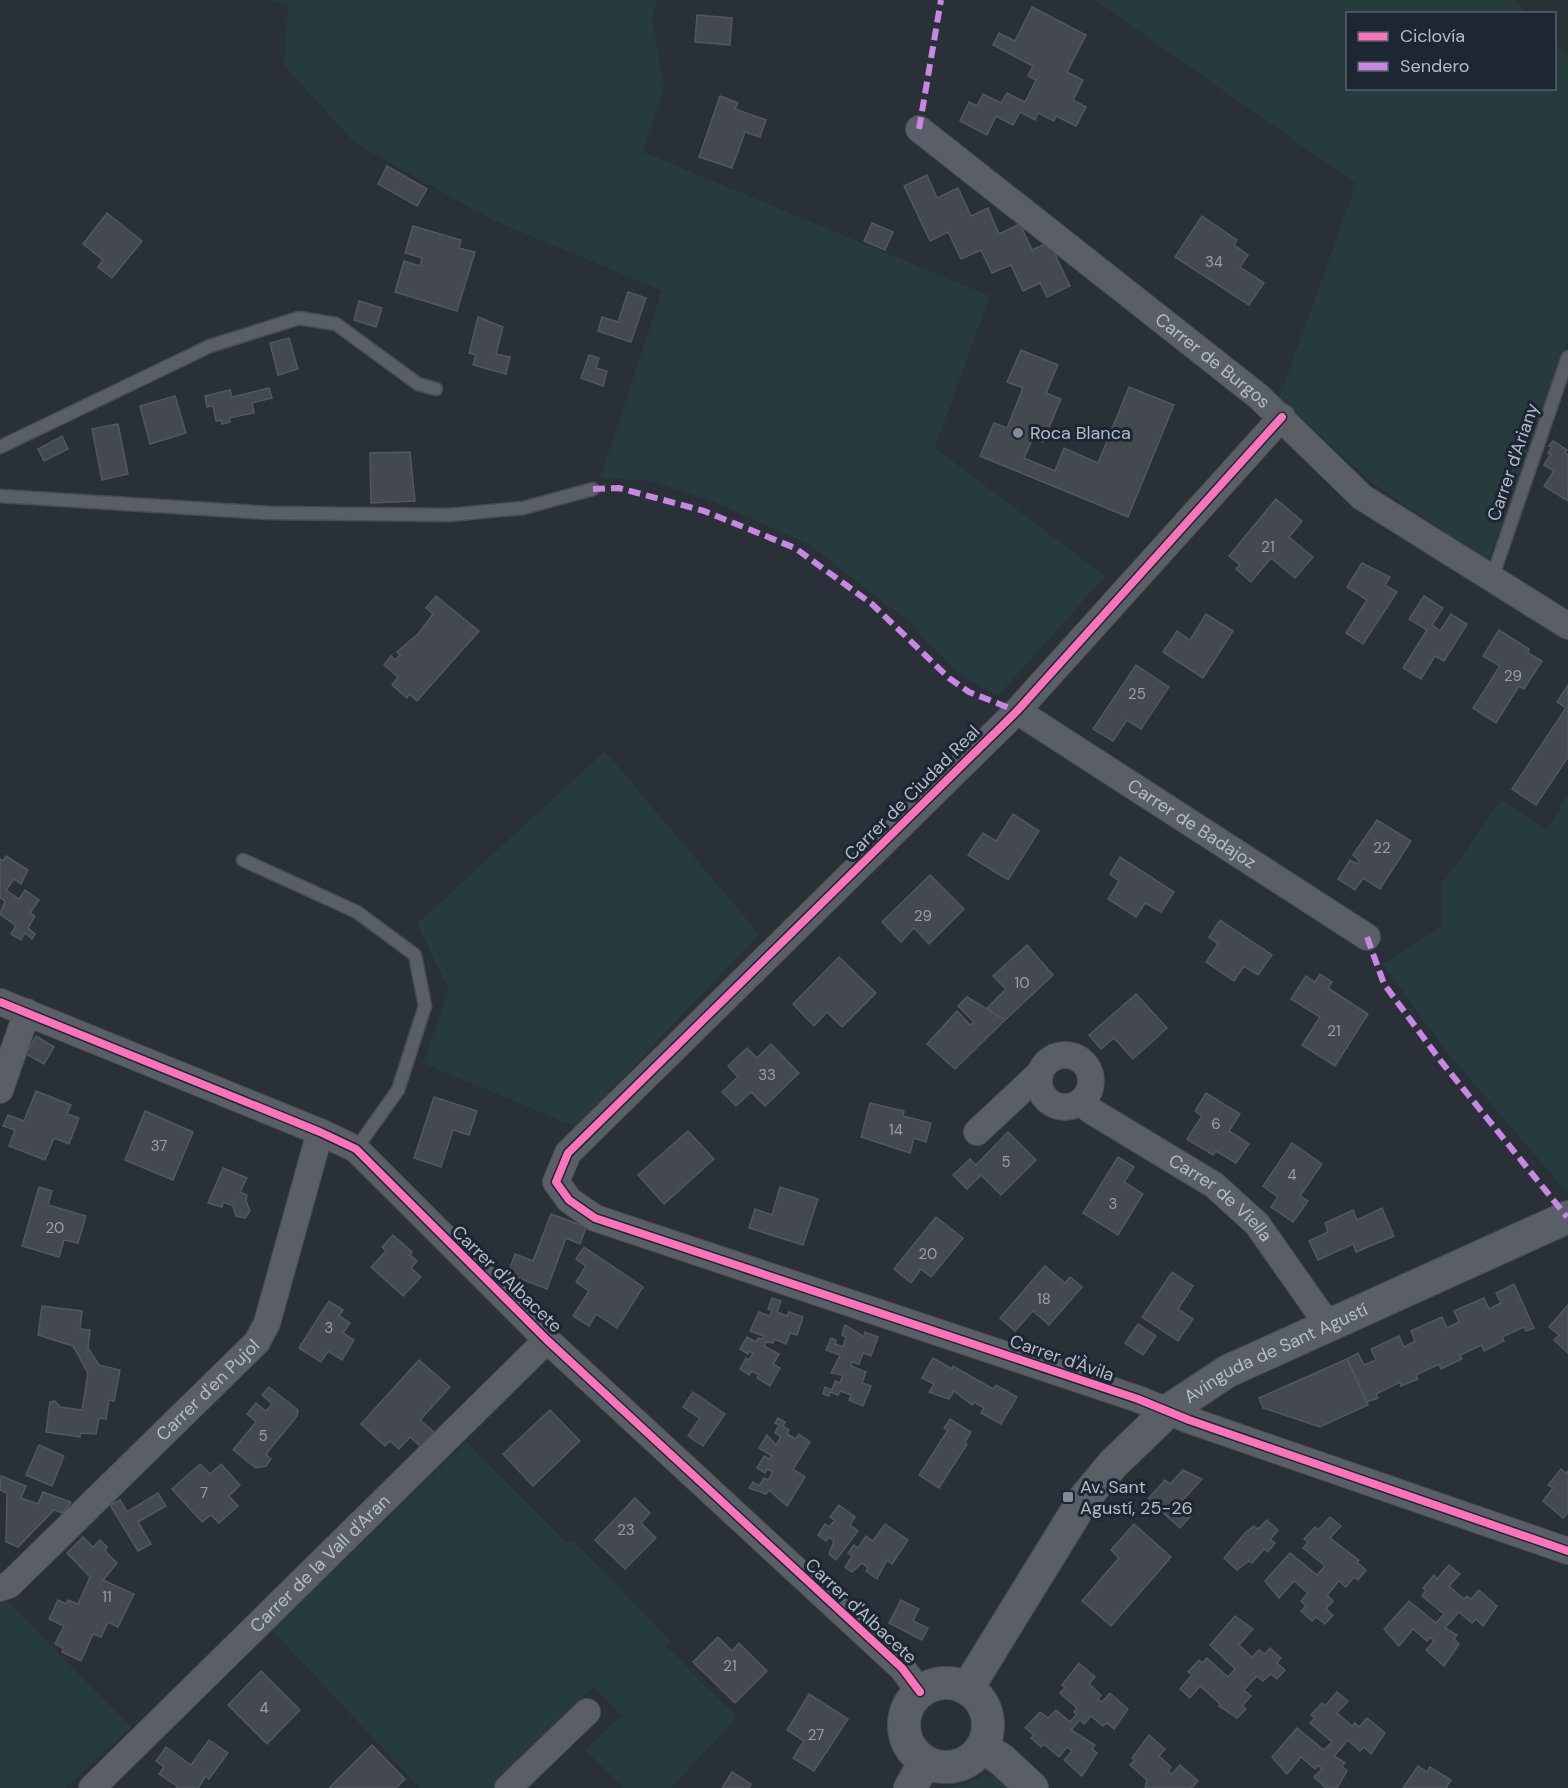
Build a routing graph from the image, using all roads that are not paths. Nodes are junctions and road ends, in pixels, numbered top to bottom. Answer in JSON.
{"nodes":[{"id":1,"x":919,"y":129,"type":"dead end"},
{"id":2,"x":1568,"y":357,"type":"edge"},
{"id":3,"x":436,"y":389,"type":"dead end"},
{"id":4,"x":1282,"y":417,"type":"junction"},
{"id":5,"x":0,"y":447,"type":"edge"},
{"id":6,"x":593,"y":489,"type":"dead end"},
{"id":7,"x":0,"y":496,"type":"edge"},
{"id":8,"x":1492,"y":579,"type":"junction"},
{"id":9,"x":1568,"y":626,"type":"edge"},
{"id":10,"x":1017,"y":711,"type":"junction"},
{"id":11,"x":243,"y":860,"type":"dead end"},
{"id":12,"x":1367,"y":937,"type":"dead end"},
{"id":13,"x":0,"y":1002,"type":"edge"},
{"id":14,"x":27,"y":1012,"type":"junction"},
{"id":15,"x":1040,"y":1073,"type":"junction"},
{"id":16,"x":0,"y":1090,"type":"edge"},
{"id":17,"x":1082,"y":1101,"type":"junction"},
{"id":18,"x":320,"y":1132,"type":"junction"},
{"id":19,"x":977,"y":1132,"type":"dead end"},
{"id":20,"x":356,"y":1149,"type":"junction"},
{"id":21,"x":556,"y":1182,"type":"joint"},
{"id":22,"x":1568,"y":1216,"type":"edge"},
{"id":23,"x":1328,"y":1324,"type":"junction"},
{"id":24,"x":547,"y":1340,"type":"junction"},
{"id":25,"x":1168,"y":1410,"type":"junction"},
{"id":26,"x":1568,"y":1551,"type":"edge"},
{"id":27,"x":0,"y":1588,"type":"edge"},
{"id":28,"x":967,"y":1689,"type":"junction"},
{"id":29,"x":920,"y":1692,"type":"junction"},
{"id":30,"x":587,"y":1712,"type":"dead end"},
{"id":31,"x":982,"y":1747,"type":"junction"},
{"id":32,"x":917,"y":1775,"type":"edge"},
{"id":33,"x":92,"y":1788,"type":"edge"},
{"id":34,"x":508,"y":1788,"type":"edge"},
{"id":35,"x":1032,"y":1788,"type":"edge"}],
"edges":[{"from":1,"to":4,"type":"street","name":"Carrer de Burgos"},
{"from":2,"to":8,"type":"lane","name":"Carrer d'Ariany"},
{"from":3,"to":5,"type":"lane"},
{"from":4,"to":8,"type":"street","name":"Carrer de Burgos"},
{"from":4,"to":10,"type":"street","name":"Carrer de Ciudad Real"},
{"from":6,"to":7,"type":"lane"},
{"from":8,"to":9,"type":"street","name":"Carrer de Burgos"},
{"from":10,"to":12,"type":"street","name":"Carrer de Badajoz"},
{"from":10,"to":21,"type":"street","name":"Carrer de Ciudad Real"},
{"from":11,"to":20,"type":"lane"},
{"from":13,"to":14,"type":"street","name":"Carrer d'Albacete"},
{"from":14,"to":16,"type":"street"},
{"from":14,"to":18,"type":"street","name":"Carrer d'Albacete"},
{"from":15,"to":17,"type":"street"},
{"from":15,"to":17,"type":"street"},
{"from":15,"to":19,"type":"street"},
{"from":17,"to":23,"type":"street","name":"Carrer de Viella"},
{"from":18,"to":20,"type":"street","name":"Carrer d'Albacete"},
{"from":18,"to":27,"type":"street","name":"Carrer d'en Pujol"},
{"from":20,"to":24,"type":"street","name":"Carrer d'Albacete"},
{"from":21,"to":25,"type":"street","name":"Carrer d'Àvila"},
{"from":22,"to":23,"type":"street","name":"Avinguda de Sant Agustí"},
{"from":23,"to":25,"type":"street","name":"Avinguda de Sant Agustí"},
{"from":24,"to":29,"type":"street","name":"Carrer d'Albacete"},
{"from":24,"to":33,"type":"street","name":"Carrer de la Vall d'Aran"},
{"from":25,"to":26,"type":"street","name":"Carrer d'Àvila"},
{"from":25,"to":28,"type":"street","name":"Avinguda de Sant Agustí"},
{"from":28,"to":29,"type":"street"},
{"from":28,"to":31,"type":"street"},
{"from":29,"to":32,"type":"street"},
{"from":30,"to":34,"type":"street"},
{"from":31,"to":32,"type":"street"},
{"from":31,"to":35,"type":"street"}]}
